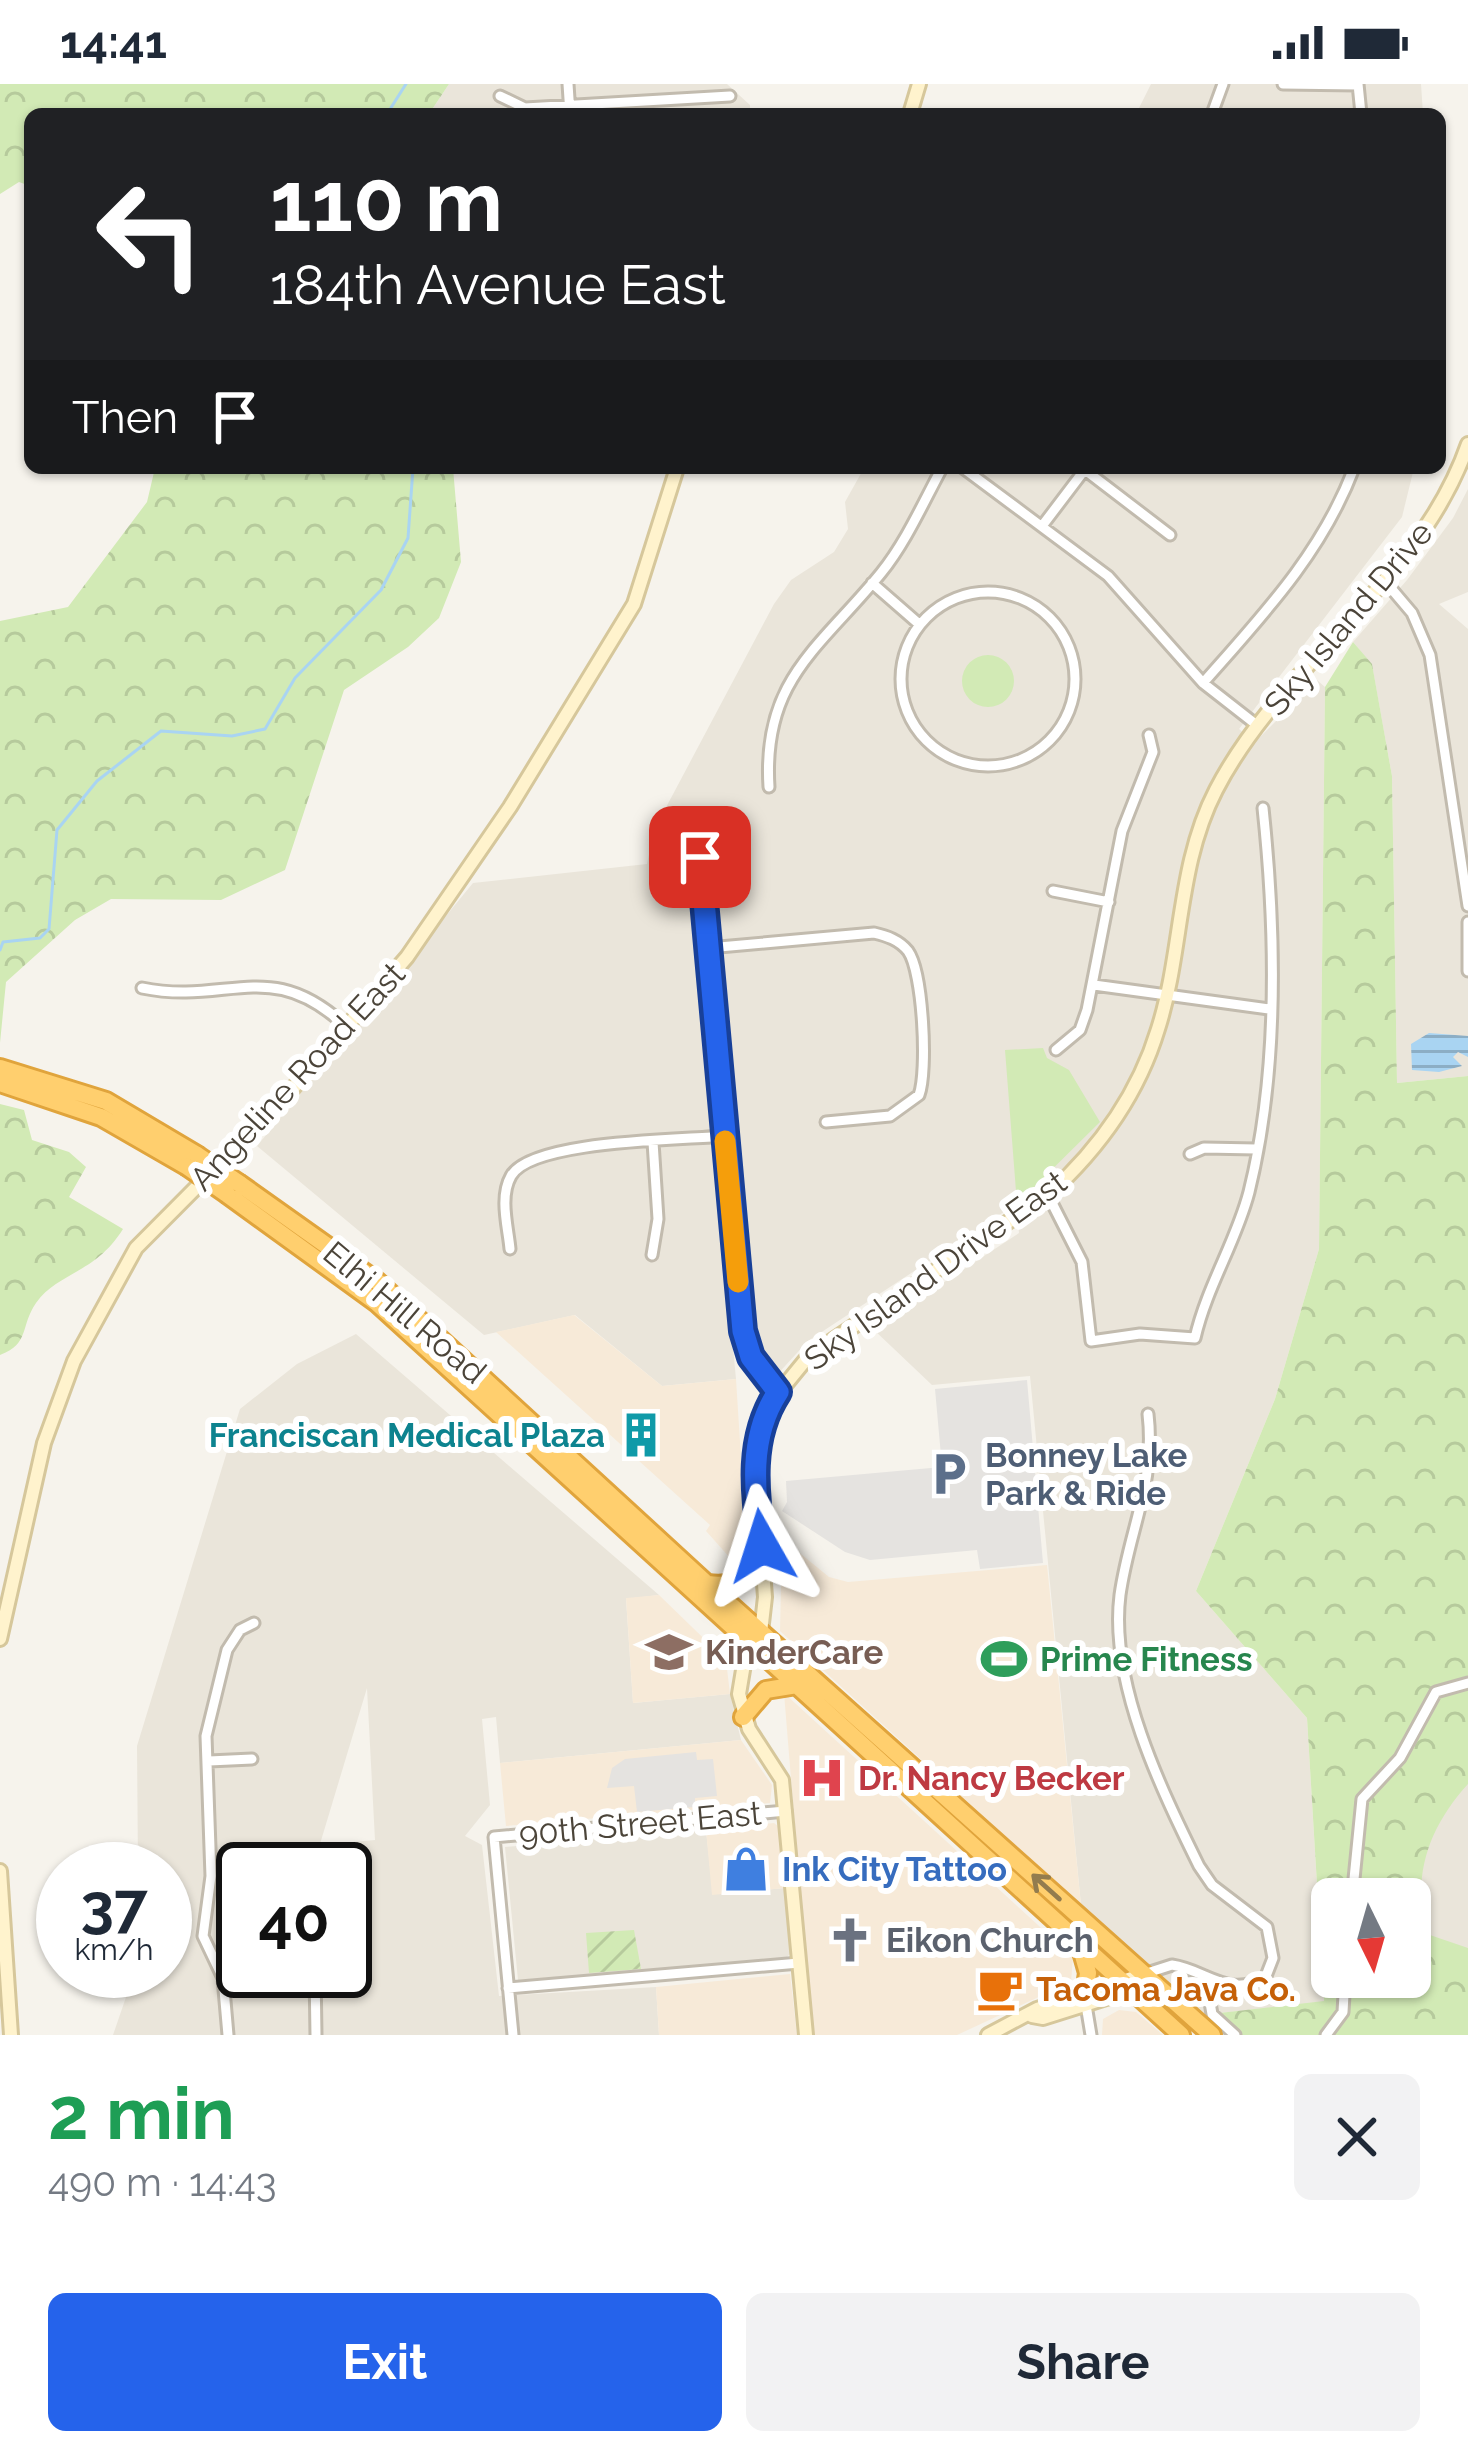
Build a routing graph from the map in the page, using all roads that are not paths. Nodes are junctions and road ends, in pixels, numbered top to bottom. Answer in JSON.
{"nodes":[{"id":1,"x":1283,"y":84,"type":"edge"},
{"id":2,"x":1358,"y":85,"type":"edge"},
{"id":3,"x":500,"y":96,"type":"dead end"},
{"id":4,"x":730,"y":96,"type":"dead end"},
{"id":5,"x":525,"y":108,"type":"edge"},
{"id":6,"x":593,"y":108,"type":"edge"},
{"id":7,"x":1468,"y":444,"type":"edge"},
{"id":8,"x":674,"y":474,"type":"edge"},
{"id":9,"x":939,"y":474,"type":"edge"},
{"id":10,"x":971,"y":474,"type":"edge"},
{"id":11,"x":1081,"y":474,"type":"edge"},
{"id":12,"x":1092,"y":474,"type":"edge"},
{"id":13,"x":1347,"y":474,"type":"edge"},
{"id":14,"x":1042,"y":526,"type":"junction"},
{"id":15,"x":1171,"y":535,"type":"dead end"},
{"id":16,"x":1384,"y":580,"type":"junction"},
{"id":17,"x":872,"y":583,"type":"junction"},
{"id":18,"x":919,"y":624,"type":"junction"},
{"id":19,"x":1203,"y":683,"type":"junction"},
{"id":20,"x":1258,"y":726,"type":"junction"},
{"id":21,"x":1149,"y":735,"type":"dead end"},
{"id":22,"x":770,"y":787,"type":"dead end"},
{"id":23,"x":1263,"y":808,"type":"dead end"},
{"id":24,"x":700,"y":857,"type":"dead end"},
{"id":25,"x":1054,"y":891,"type":"dead end"},
{"id":26,"x":1109,"y":902,"type":"junction"},
{"id":27,"x":1468,"y":906,"type":"edge"},
{"id":28,"x":1468,"y":922,"type":"edge"},
{"id":29,"x":708,"y":948,"type":"junction"},
{"id":30,"x":1468,"y":971,"type":"edge"},
{"id":31,"x":1094,"y":985,"type":"junction"},
{"id":32,"x":142,"y":988,"type":"dead end"},
{"id":33,"x":1165,"y":999,"type":"junction"},
{"id":34,"x":1269,"y":1009,"type":"junction"},
{"id":35,"x":349,"y":1029,"type":"junction"},
{"id":36,"x":1056,"y":1050,"type":"dead end"},
{"id":37,"x":0,"y":1068,"type":"edge"},
{"id":38,"x":0,"y":1084,"type":"edge"},
{"id":39,"x":826,"y":1122,"type":"dead end"},
{"id":40,"x":724,"y":1136,"type":"junction"},
{"id":41,"x":653,"y":1142,"type":"junction"},
{"id":42,"x":1256,"y":1148,"type":"junction"},
{"id":43,"x":1190,"y":1154,"type":"dead end"},
{"id":44,"x":192,"y":1161,"type":"junction"},
{"id":45,"x":234,"y":1189,"type":"junction"},
{"id":46,"x":1048,"y":1195,"type":"junction"},
{"id":47,"x":510,"y":1250,"type":"dead end"},
{"id":48,"x":652,"y":1255,"type":"dead end"},
{"id":49,"x":778,"y":1392,"type":"junction"},
{"id":50,"x":1148,"y":1414,"type":"dead end"},
{"id":51,"x":762,"y":1546,"type":"junction"},
{"id":52,"x":707,"y":1584,"type":"junction"},
{"id":53,"x":254,"y":1624,"type":"dead end"},
{"id":54,"x":757,"y":1639,"type":"junction"},
{"id":55,"x":0,"y":1640,"type":"edge"},
{"id":56,"x":1468,"y":1683,"type":"edge"},
{"id":57,"x":797,"y":1685,"type":"junction"},
{"id":58,"x":743,"y":1717,"type":"junction"},
{"id":59,"x":252,"y":1760,"type":"dead end"},
{"id":60,"x":209,"y":1761,"type":"junction"},
{"id":61,"x":786,"y":1810,"type":"junction"},
{"id":62,"x":0,"y":1871,"type":"edge"},
{"id":63,"x":1354,"y":1878,"type":"edge"},
{"id":64,"x":1080,"y":1944,"type":"junction"},
{"id":65,"x":799,"y":1963,"type":"junction"},
{"id":66,"x":1144,"y":1974,"type":"junction"},
{"id":67,"x":1206,"y":1980,"type":"junction"},
{"id":68,"x":1124,"y":1983,"type":"junction"},
{"id":69,"x":508,"y":1988,"type":"junction"},
{"id":70,"x":315,"y":1998,"type":"edge"},
{"id":71,"x":1344,"y":1998,"type":"edge"},
{"id":72,"x":1085,"y":1999,"type":"junction"},
{"id":73,"x":11,"y":2035,"type":"edge"},
{"id":74,"x":228,"y":2035,"type":"edge"},
{"id":75,"x":316,"y":2035,"type":"edge"},
{"id":76,"x":513,"y":2035,"type":"edge"},
{"id":77,"x":806,"y":2035,"type":"edge"},
{"id":78,"x":988,"y":2035,"type":"edge"},
{"id":79,"x":1091,"y":2035,"type":"edge"},
{"id":80,"x":1180,"y":2035,"type":"edge"},
{"id":81,"x":1212,"y":2035,"type":"edge"},
{"id":82,"x":1234,"y":2035,"type":"edge"},
{"id":83,"x":1326,"y":2035,"type":"edge"}],
"edges":[{"from":1,"to":2,"type":"street"},
{"from":3,"to":5,"type":"street"},
{"from":4,"to":6,"type":"street"},
{"from":7,"to":16,"type":"street","name":"Sky Island Drive"},
{"from":8,"to":35,"type":"street","name":"Angeline Road East"},
{"from":9,"to":17,"type":"street"},
{"from":10,"to":14,"type":"street"},
{"from":11,"to":14,"type":"street"},
{"from":12,"to":15,"type":"street"},
{"from":13,"to":19,"type":"street"},
{"from":14,"to":19,"type":"street"},
{"from":16,"to":20,"type":"street","name":"Sky Island Drive"},
{"from":16,"to":27,"type":"street"},
{"from":17,"to":18,"type":"street"},
{"from":17,"to":22,"type":"street"},
{"from":18,"to":18,"type":"street"},
{"from":19,"to":20,"type":"street"},
{"from":20,"to":33,"type":"street","name":"Sky Island Drive East"},
{"from":21,"to":26,"type":"street"},
{"from":23,"to":34,"type":"street"},
{"from":24,"to":29,"type":"street"},
{"from":25,"to":26,"type":"street"},
{"from":26,"to":31,"type":"street"},
{"from":28,"to":30,"type":"street"},
{"from":29,"to":39,"type":"street"},
{"from":29,"to":40,"type":"street"},
{"from":31,"to":33,"type":"street"},
{"from":31,"to":36,"type":"street"},
{"from":32,"to":35,"type":"street"},
{"from":33,"to":34,"type":"street"},
{"from":33,"to":46,"type":"street","name":"Sky Island Drive East"},
{"from":34,"to":42,"type":"street"},
{"from":35,"to":55,"type":"street","name":"Angeline Road East"},
{"from":37,"to":44,"type":"highway","name":"Elhi Hill Road"},
{"from":38,"to":44,"type":"highway","name":"Elhi Hill Road"},
{"from":40,"to":41,"type":"street"},
{"from":40,"to":49,"type":"street"},
{"from":41,"to":47,"type":"street"},
{"from":41,"to":48,"type":"street"},
{"from":42,"to":43,"type":"street"},
{"from":42,"to":46,"type":"street"},
{"from":44,"to":45,"type":"highway","name":"Elhi Hill Road","bridge":true},
{"from":45,"to":52,"type":"highway","name":"Elhi Hill Road"},
{"from":45,"to":54,"type":"highway","name":"Elhi Hill Road"},
{"from":46,"to":49,"type":"street","name":"Sky Island Drive East"},
{"from":49,"to":51,"type":"street","name":"Sky Island Drive East"},
{"from":50,"to":67,"type":"street"},
{"from":51,"to":52,"type":"highway"},
{"from":51,"to":54,"type":"street","name":"Sky Island Drive East"},
{"from":52,"to":54,"type":"highway","name":"Elhi Hill Road"},
{"from":53,"to":60,"type":"street"},
{"from":54,"to":57,"type":"highway"},
{"from":54,"to":58,"type":"street","name":"Sky Island Drive East"},
{"from":66,"to":54,"type":"highway","one_way":true},
{"from":56,"to":63,"type":"street"},
{"from":57,"to":58,"type":"highway"},
{"from":57,"to":64,"type":"highway"},
{"from":58,"to":61,"type":"street"},
{"from":59,"to":60,"type":"street"},
{"from":60,"to":74,"type":"street"},
{"from":61,"to":65,"type":"street"},
{"from":61,"to":69,"type":"street","name":"90th Street East"},
{"from":62,"to":73,"type":"street"},
{"from":64,"to":68,"type":"highway"},
{"from":64,"to":72,"type":"highway"},
{"from":65,"to":69,"type":"street"},
{"from":65,"to":77,"type":"street"},
{"from":66,"to":67,"type":"street"},
{"from":66,"to":68,"type":"street"},
{"from":66,"to":81,"type":"highway"},
{"from":67,"to":82,"type":"street"},
{"from":68,"to":72,"type":"street"},
{"from":68,"to":80,"type":"highway"},
{"from":69,"to":76,"type":"street"},
{"from":70,"to":75,"type":"street"},
{"from":71,"to":83,"type":"street"},
{"from":72,"to":78,"type":"street"},
{"from":72,"to":79,"type":"street"}]}
